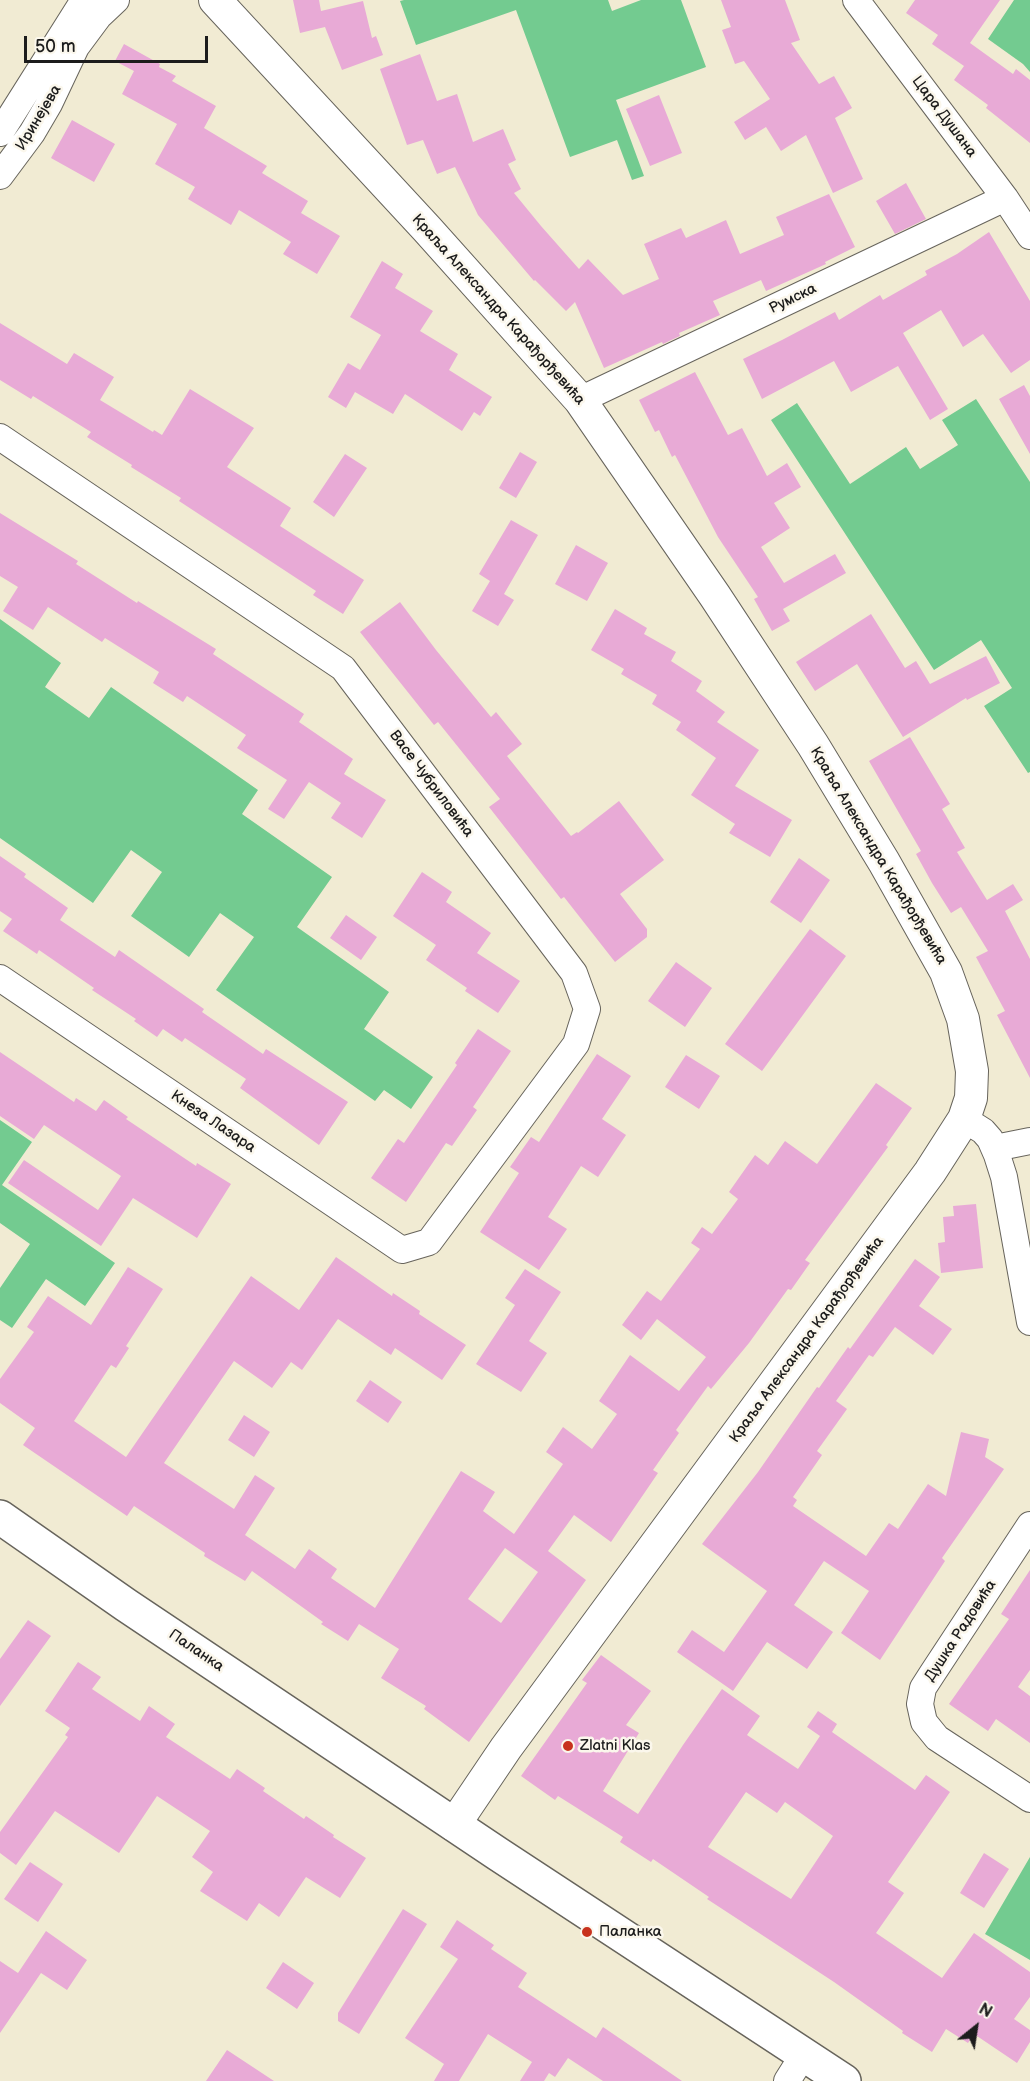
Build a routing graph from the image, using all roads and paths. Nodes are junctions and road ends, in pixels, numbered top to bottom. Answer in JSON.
{"nodes":[{"id":1,"x":84,"y":0,"type":"edge"},
{"id":2,"x":116,"y":0,"type":"edge"},
{"id":3,"x":215,"y":0,"type":"edge"},
{"id":4,"x":856,"y":0,"type":"edge"},
{"id":5,"x":0,"y":133,"type":"edge"},
{"id":6,"x":0,"y":176,"type":"edge"},
{"id":7,"x":1005,"y":198,"type":"junction"},
{"id":8,"x":1030,"y":236,"type":"edge"},
{"id":9,"x":580,"y":400,"type":"junction"},
{"id":10,"x":0,"y":437,"type":"edge"},
{"id":11,"x":0,"y":978,"type":"edge"},
{"id":12,"x":964,"y":1119,"type":"junction"},
{"id":13,"x":1030,"y":1141,"type":"edge"},
{"id":14,"x":995,"y":1148,"type":"junction"},
{"id":15,"x":429,"y":1242,"type":"joint"},
{"id":16,"x":1030,"y":1322,"type":"edge"},
{"id":17,"x":0,"y":1517,"type":"edge"},
{"id":18,"x":1030,"y":1525,"type":"edge"},
{"id":19,"x":1030,"y":1799,"type":"edge"},
{"id":20,"x":454,"y":1825,"type":"junction"},
{"id":21,"x":796,"y":2068,"type":"edge"},
{"id":22,"x":844,"y":2081,"type":"edge"}],
"edges":[{"from":1,"to":5,"type":"street","name":"Иринејева"},
{"from":2,"to":6,"type":"street","name":"Иринејева"},
{"from":3,"to":9,"type":"street","name":"Краља Александра Карађорђевића"},
{"from":4,"to":7,"type":"street","name":"Цара Душана"},
{"from":7,"to":8,"type":"street","name":"Цара Душана"},
{"from":7,"to":9,"type":"street","name":"Румска"},
{"from":9,"to":12,"type":"street","name":"Краља Александра Карађорђевића"},
{"from":10,"to":15,"type":"street","name":"Васе Чубриловића"},
{"from":11,"to":15,"type":"street","name":"Кнеза Лазара"},
{"from":12,"to":14,"type":"street"},
{"from":12,"to":20,"type":"street","name":"Краља Александра Карађорђевића"},
{"from":13,"to":14,"type":"street"},
{"from":14,"to":16,"type":"street"},
{"from":17,"to":20,"type":"main road","name":"Паланка"},
{"from":18,"to":19,"type":"street","name":"Душка Радовића"},
{"from":20,"to":21,"type":"main road","name":"Паланка"},
{"from":21,"to":22,"type":"main road","name":"Паланка"}]}
